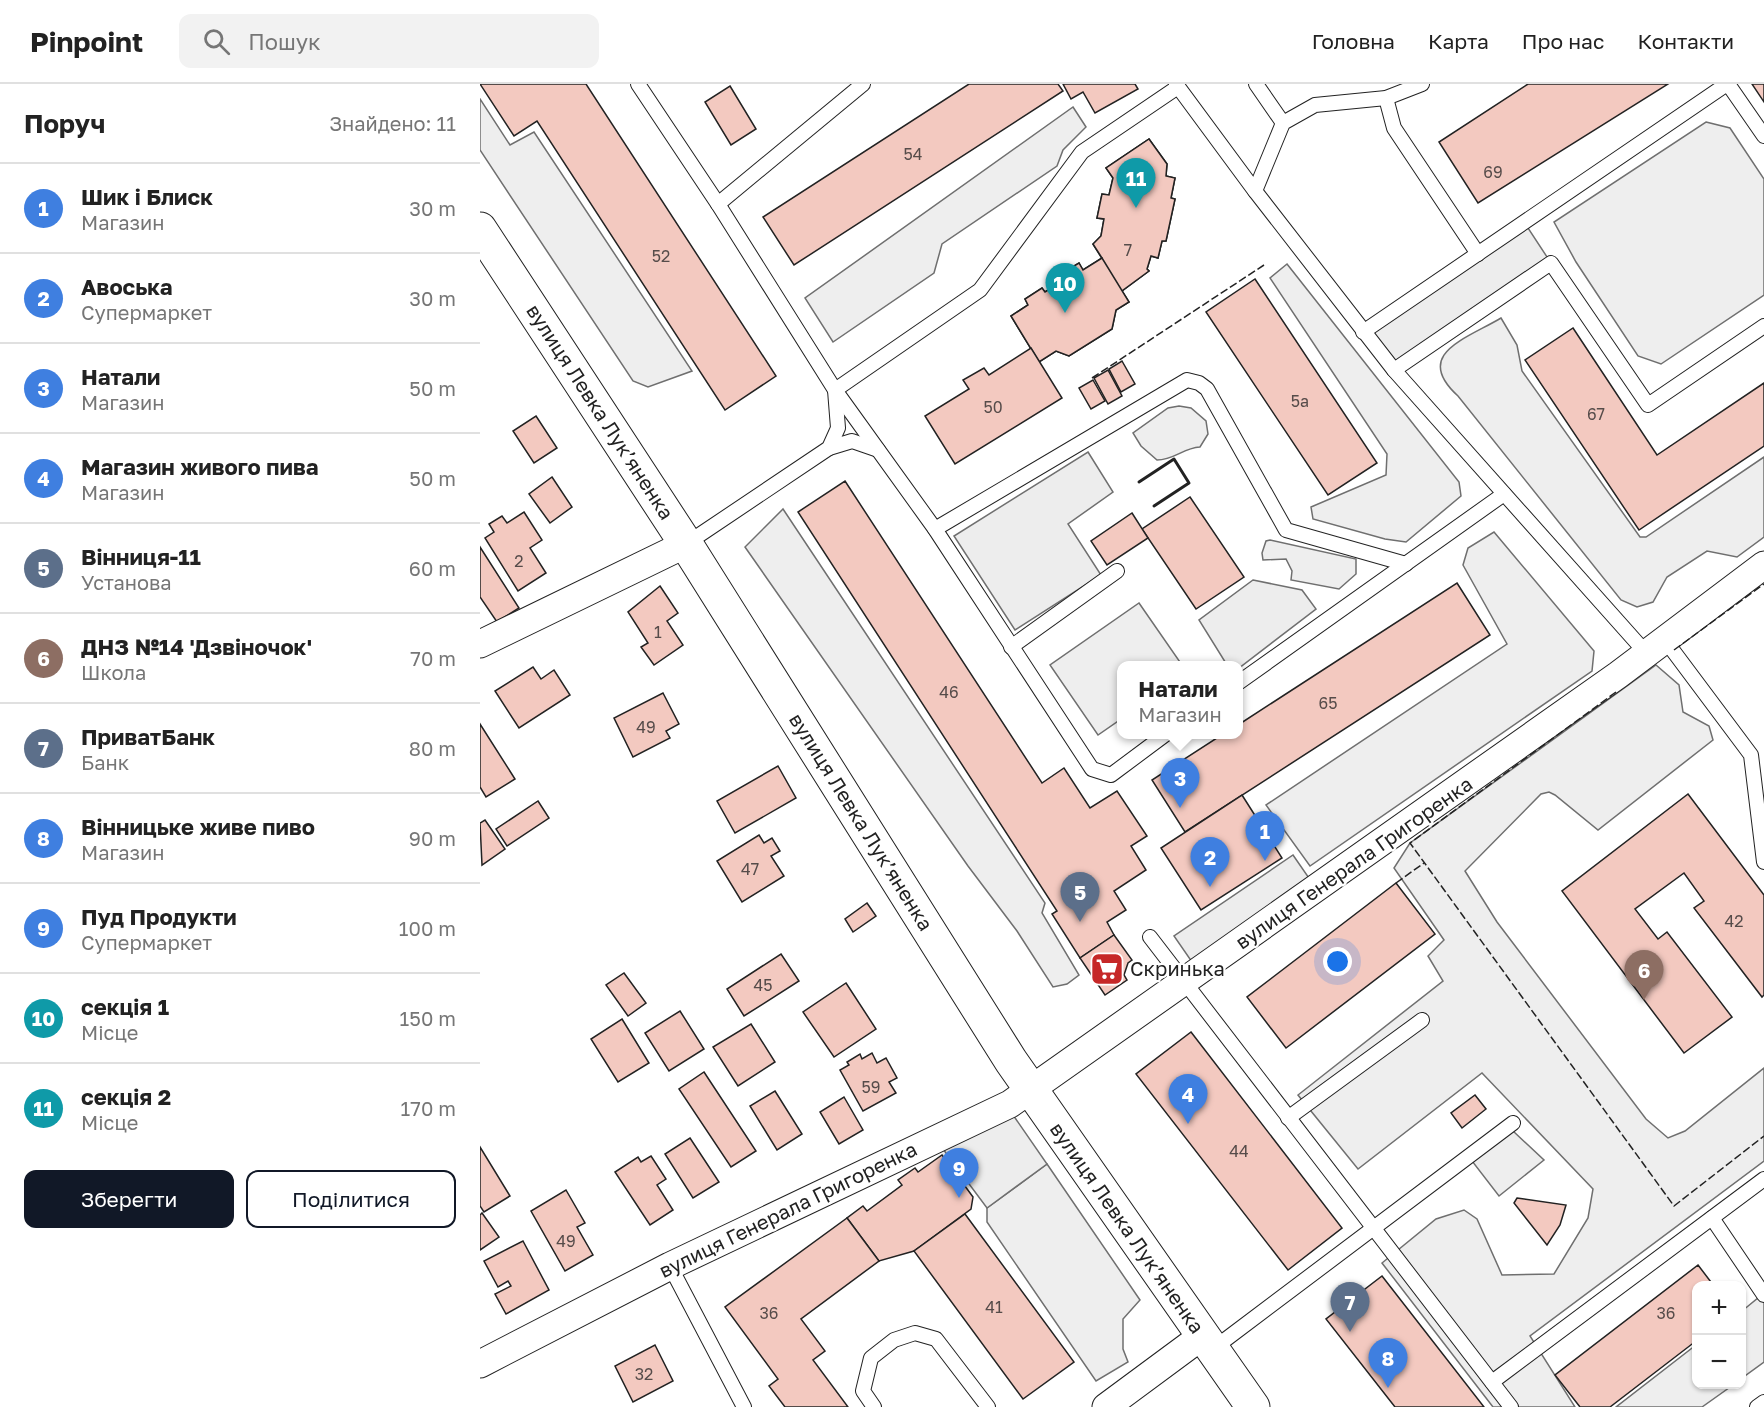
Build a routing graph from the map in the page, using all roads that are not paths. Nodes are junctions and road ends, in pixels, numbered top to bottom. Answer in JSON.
{"nodes":[{"id":1,"x":638,"y":84,"type":"edge"},
{"id":2,"x":863,"y":84,"type":"edge"},
{"id":3,"x":1256,"y":84,"type":"edge"},
{"id":4,"x":1422,"y":84,"type":"edge"},
{"id":5,"x":1728,"y":84,"type":"edge"},
{"id":6,"x":1177,"y":85,"type":"edge"},
{"id":7,"x":1386,"y":99,"type":"junction"},
{"id":8,"x":1283,"y":123,"type":"junction"},
{"id":9,"x":1764,"y":136,"type":"edge"},
{"id":10,"x":1255,"y":191,"type":"junction"},
{"id":11,"x":718,"y":204,"type":"junction"},
{"id":12,"x":480,"y":229,"type":"edge"},
{"id":13,"x":1478,"y":254,"type":"junction"},
{"id":14,"x":1764,"y":326,"type":"edge"},
{"id":15,"x":1363,"y":332,"type":"junction"},
{"id":16,"x":1394,"y":370,"type":"junction"},
{"id":17,"x":835,"y":390,"type":"junction"},
{"id":18,"x":829,"y":448,"type":"junction"},
{"id":19,"x":878,"y":450,"type":"junction"},
{"id":20,"x":1504,"y":494,"type":"junction"},
{"id":21,"x":934,"y":529,"type":"junction"},
{"id":22,"x":686,"y":544,"type":"junction"},
{"id":23,"x":1406,"y":564,"type":"junction"},
{"id":24,"x":1764,"y":566,"type":"edge"},
{"id":25,"x":1117,"y":571,"type":"dead end"},
{"id":26,"x":480,"y":644,"type":"edge"},
{"id":27,"x":1011,"y":647,"type":"junction"},
{"id":28,"x":1656,"y":647,"type":"junction"},
{"id":29,"x":1243,"y":680,"type":"edge"},
{"id":30,"x":1160,"y":739,"type":"edge"},
{"id":31,"x":1764,"y":862,"type":"edge"},
{"id":32,"x":1150,"y":937,"type":"dead end"},
{"id":33,"x":1184,"y":983,"type":"junction"},
{"id":34,"x":1422,"y":1020,"type":"dead end"},
{"id":35,"x":1031,"y":1090,"type":"junction"},
{"id":36,"x":1288,"y":1118,"type":"junction"},
{"id":37,"x":1513,"y":1122,"type":"dead end"},
{"id":38,"x":1764,"y":1179,"type":"edge"},
{"id":39,"x":1712,"y":1218,"type":"junction"},
{"id":40,"x":1374,"y":1229,"type":"junction"},
{"id":41,"x":670,"y":1266,"type":"junction"},
{"id":42,"x":1764,"y":1294,"type":"edge"},
{"id":43,"x":1207,"y":1343,"type":"junction"},
{"id":44,"x":480,"y":1364,"type":"edge"},
{"id":45,"x":1492,"y":1382,"type":"junction"},
{"id":46,"x":1764,"y":1402,"type":"edge"},
{"id":47,"x":744,"y":1407,"type":"edge"},
{"id":48,"x":874,"y":1407,"type":"edge"},
{"id":49,"x":988,"y":1407,"type":"edge"},
{"id":50,"x":1106,"y":1407,"type":"edge"},
{"id":51,"x":1253,"y":1407,"type":"edge"},
{"id":52,"x":1511,"y":1407,"type":"edge"},
{"id":53,"x":1757,"y":1407,"type":"edge"}],
"edges":[{"from":1,"to":11,"type":"lane"},
{"from":2,"to":11,"type":"lane"},
{"from":3,"to":8,"type":"lane"},
{"from":4,"to":7,"type":"lane"},
{"from":5,"to":9,"type":"lane"},
{"from":5,"to":13,"type":"lane"},
{"from":6,"to":10,"type":"lane"},
{"from":6,"to":17,"type":"lane"},
{"from":7,"to":8,"type":"lane"},
{"from":7,"to":13,"type":"lane"},
{"from":8,"to":10,"type":"lane"},
{"from":10,"to":15,"type":"lane"},
{"from":11,"to":17,"type":"lane"},
{"from":12,"to":22,"type":"main road","name":"вулиця Левка Лукʼяненка"},
{"from":13,"to":15,"type":"lane"},
{"from":14,"to":16,"type":"lane"},
{"from":15,"to":16,"type":"lane"},
{"from":16,"to":20,"type":"lane"},
{"from":17,"to":18,"type":"lane"},
{"from":17,"to":19,"type":"lane"},
{"from":18,"to":19,"type":"lane"},
{"from":18,"to":22,"type":"lane"},
{"from":19,"to":21,"type":"lane"},
{"from":20,"to":23,"type":"lane"},
{"from":20,"to":28,"type":"lane"},
{"from":21,"to":23,"type":"lane"},
{"from":21,"to":27,"type":"lane"},
{"from":22,"to":26,"type":"street"},
{"from":22,"to":35,"type":"main road","name":"вулиця Левка Лукʼяненка"},
{"from":23,"to":29,"type":"lane"},
{"from":24,"to":28,"type":"street","name":"вулиця Генерала Григоренка"},
{"from":25,"to":27,"type":"lane"},
{"from":27,"to":30,"type":"lane"},
{"from":28,"to":31,"type":"lane"},
{"from":28,"to":33,"type":"street","name":"вулиця Генерала Григоренка"},
{"from":32,"to":33,"type":"lane"},
{"from":33,"to":35,"type":"street","name":"вулиця Генерала Григоренка"},
{"from":33,"to":36,"type":"lane"},
{"from":34,"to":36,"type":"lane"},
{"from":35,"to":41,"type":"street","name":"вулиця Генерала Григоренка"},
{"from":35,"to":43,"type":"main road","name":"вулиця Левка Лукʼяненка"},
{"from":36,"to":40,"type":"lane"},
{"from":37,"to":40,"type":"lane"},
{"from":38,"to":39,"type":"lane"},
{"from":39,"to":42,"type":"lane"},
{"from":39,"to":45,"type":"lane"},
{"from":40,"to":43,"type":"lane"},
{"from":40,"to":45,"type":"lane"},
{"from":41,"to":44,"type":"street","name":"вулиця Генерала Григоренка"},
{"from":41,"to":47,"type":"lane"},
{"from":43,"to":50,"type":"street"},
{"from":43,"to":51,"type":"main road","name":"вулиця Левка Лукʼяненка"},
{"from":45,"to":52,"type":"lane"},
{"from":46,"to":53,"type":"lane"},
{"from":48,"to":49,"type":"lane"}]}
